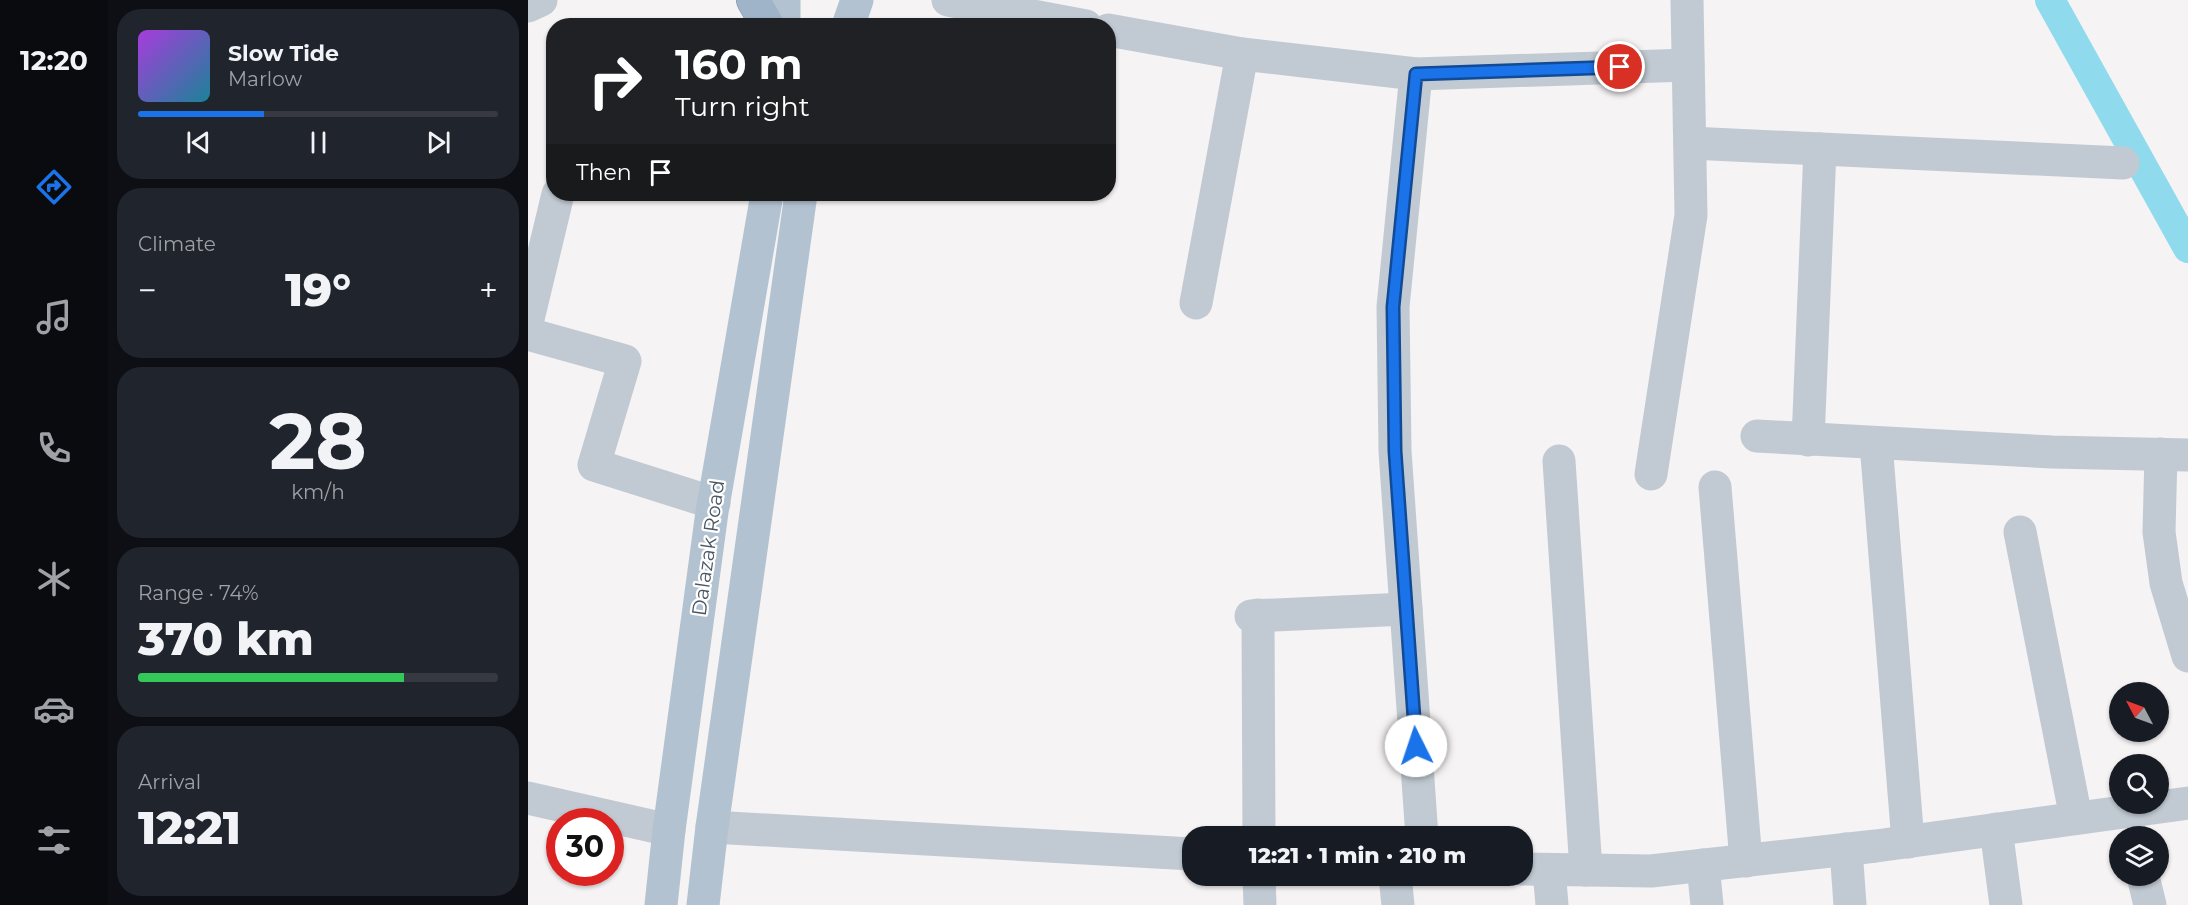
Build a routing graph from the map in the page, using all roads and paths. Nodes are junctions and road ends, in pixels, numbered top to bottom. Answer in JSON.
{"nodes":[{"id":1,"x":541,"y":0,"type":"edge"},
{"id":2,"x":753,"y":0,"type":"edge"},
{"id":3,"x":784,"y":0,"type":"edge"},
{"id":4,"x":857,"y":0,"type":"edge"},
{"id":5,"x":948,"y":0,"type":"edge"},
{"id":6,"x":1687,"y":0,"type":"edge"},
{"id":7,"x":528,"y":6,"type":"edge"},
{"id":8,"x":763,"y":18,"type":"edge"},
{"id":9,"x":784,"y":18,"type":"edge"},
{"id":10,"x":851,"y":18,"type":"edge"},
{"id":11,"x":1044,"y":18,"type":"edge"},
{"id":12,"x":1116,"y":31,"type":"edge"},
{"id":13,"x":1242,"y":54,"type":"junction"},
{"id":14,"x":1688,"y":65,"type":"junction"},
{"id":15,"x":1416,"y":74,"type":"junction"},
{"id":16,"x":1690,"y":143,"type":"junction"},
{"id":17,"x":1820,"y":149,"type":"junction"},
{"id":18,"x":2123,"y":163,"type":"dead end"},
{"id":19,"x":556,"y":201,"type":"edge"},
{"id":20,"x":766,"y":201,"type":"edge"},
{"id":21,"x":800,"y":201,"type":"edge"},
{"id":22,"x":1196,"y":303,"type":"dead end"},
{"id":23,"x":528,"y":319,"type":"edge"},
{"id":24,"x":528,"y":334,"type":"edge"},
{"id":25,"x":1757,"y":436,"type":"dead end"},
{"id":26,"x":1808,"y":440,"type":"junction"},
{"id":27,"x":1875,"y":443,"type":"junction"},
{"id":28,"x":2175,"y":455,"type":"edge"},
{"id":29,"x":1559,"y":461,"type":"dead end"},
{"id":30,"x":1651,"y":474,"type":"dead end"},
{"id":31,"x":1715,"y":487,"type":"dead end"},
{"id":32,"x":714,"y":503,"type":"junction"},
{"id":33,"x":2020,"y":532,"type":"dead end"},
{"id":34,"x":1406,"y":609,"type":"junction"},
{"id":35,"x":2188,"y":656,"type":"edge"},
{"id":36,"x":528,"y":798,"type":"edge"},
{"id":37,"x":2188,"y":803,"type":"edge"},
{"id":38,"x":2076,"y":819,"type":"junction"},
{"id":39,"x":2130,"y":824,"type":"edge"},
{"id":40,"x":1259,"y":826,"type":"edge"},
{"id":41,"x":1421,"y":826,"type":"edge"},
{"id":42,"x":712,"y":827,"type":"junction"},
{"id":43,"x":1996,"y":829,"type":"junction"},
{"id":44,"x":669,"y":830,"type":"junction"},
{"id":45,"x":1908,"y":842,"type":"junction"},
{"id":46,"x":1846,"y":849,"type":"junction"},
{"id":47,"x":1182,"y":853,"type":"edge"},
{"id":48,"x":1746,"y":861,"type":"junction"},
{"id":49,"x":1703,"y":865,"type":"junction"},
{"id":50,"x":1536,"y":869,"type":"edge"},
{"id":51,"x":1586,"y":870,"type":"junction"},
{"id":52,"x":1260,"y":886,"type":"edge"},
{"id":53,"x":1396,"y":886,"type":"edge"},
{"id":54,"x":2145,"y":886,"type":"edge"},
{"id":55,"x":661,"y":905,"type":"edge"},
{"id":56,"x":703,"y":905,"type":"edge"},
{"id":57,"x":1260,"y":905,"type":"edge"},
{"id":58,"x":1398,"y":905,"type":"edge"},
{"id":59,"x":1552,"y":905,"type":"edge"},
{"id":60,"x":1707,"y":905,"type":"edge"},
{"id":61,"x":1850,"y":905,"type":"edge"},
{"id":62,"x":2006,"y":905,"type":"edge"},
{"id":63,"x":2150,"y":905,"type":"edge"}],
"edges":[{"from":1,"to":7,"type":"street"},
{"from":2,"to":8,"type":"highway"},
{"from":3,"to":9,"type":"main road"},
{"from":4,"to":10,"type":"main road"},
{"from":5,"to":11,"type":"street"},
{"from":6,"to":14,"type":"street"},
{"from":12,"to":13,"type":"street"},
{"from":13,"to":15,"type":"street"},
{"from":13,"to":22,"type":"street"},
{"from":14,"to":15,"type":"street"},
{"from":14,"to":16,"type":"street"},
{"from":15,"to":34,"type":"street"},
{"from":16,"to":17,"type":"street"},
{"from":16,"to":30,"type":"street"},
{"from":17,"to":18,"type":"street"},
{"from":17,"to":26,"type":"street"},
{"from":19,"to":23,"type":"street"},
{"from":20,"to":32,"type":"main road","name":"Dalazak Road"},
{"from":21,"to":42,"type":"main road"},
{"from":24,"to":32,"type":"street"},
{"from":25,"to":26,"type":"street"},
{"from":26,"to":27,"type":"street"},
{"from":27,"to":28,"type":"street"},
{"from":27,"to":45,"type":"street"},
{"from":28,"to":35,"type":"street"},
{"from":29,"to":51,"type":"street"},
{"from":31,"to":48,"type":"street"},
{"from":32,"to":44,"type":"main road","name":"Dalazak Road"},
{"from":33,"to":38,"type":"street"},
{"from":34,"to":40,"type":"street"},
{"from":34,"to":41,"type":"street"},
{"from":36,"to":44,"type":"street"},
{"from":37,"to":39,"type":"street"},
{"from":38,"to":39,"type":"street"},
{"from":38,"to":43,"type":"street"},
{"from":42,"to":44,"type":"main road"},
{"from":42,"to":47,"type":"street"},
{"from":42,"to":56,"type":"main road"},
{"from":43,"to":45,"type":"street"},
{"from":43,"to":62,"type":"street"},
{"from":44,"to":55,"type":"main road","name":"Dalazak Road"},
{"from":45,"to":46,"type":"street"},
{"from":46,"to":48,"type":"street"},
{"from":46,"to":61,"type":"street"},
{"from":48,"to":49,"type":"street"},
{"from":49,"to":51,"type":"street"},
{"from":49,"to":60,"type":"street"},
{"from":50,"to":51,"type":"street"},
{"from":50,"to":59,"type":"street"},
{"from":52,"to":57,"type":"street"},
{"from":53,"to":58,"type":"street"},
{"from":54,"to":63,"type":"street"}]}
